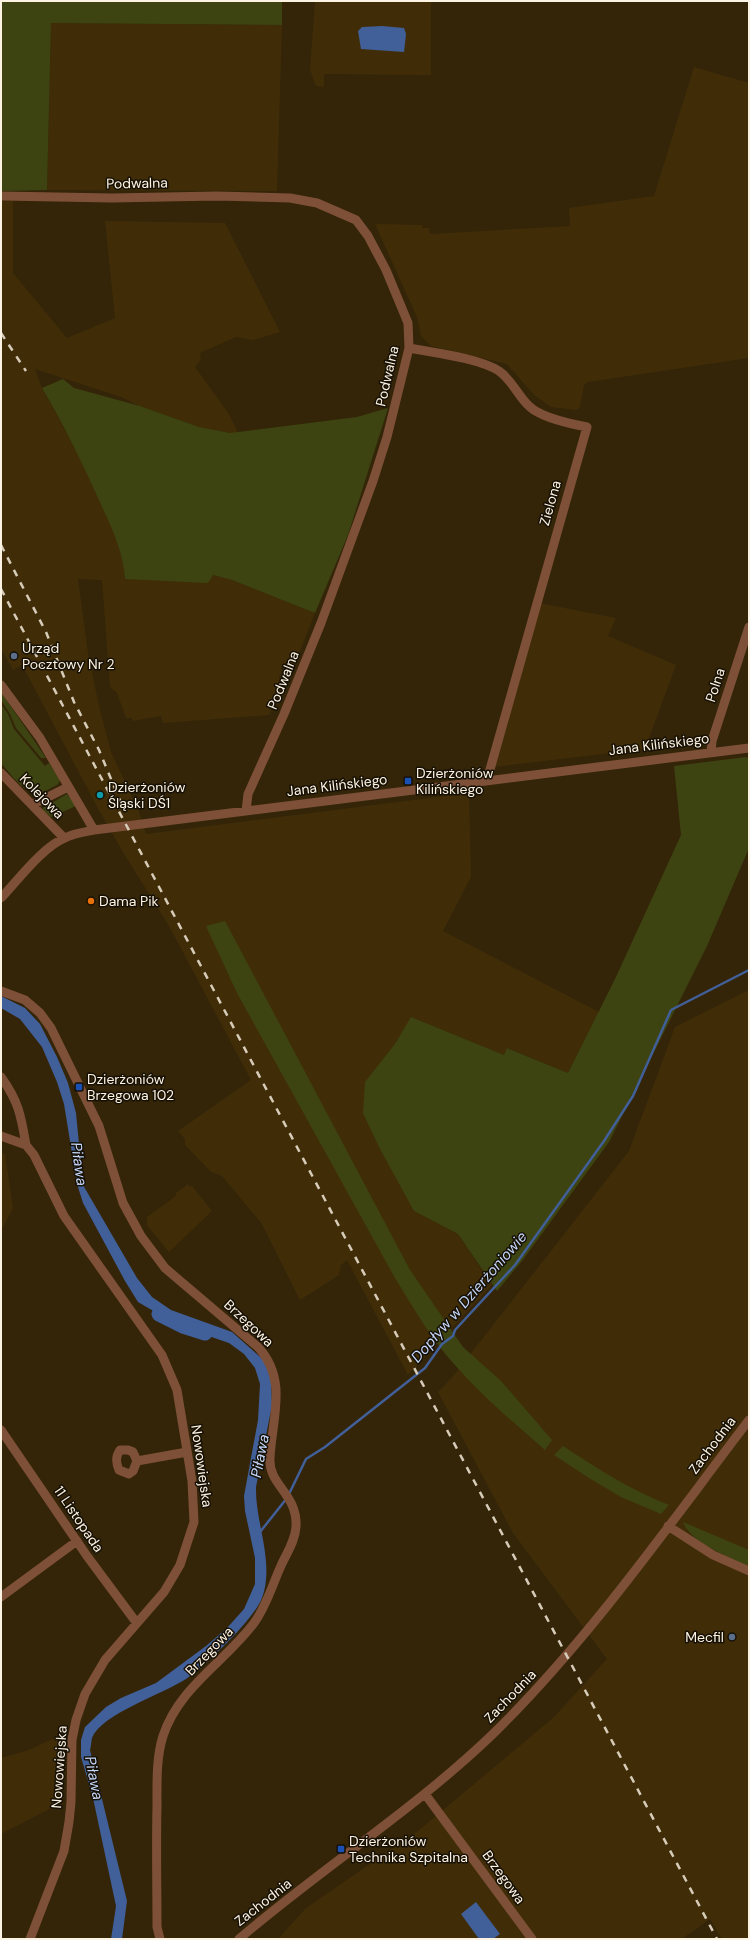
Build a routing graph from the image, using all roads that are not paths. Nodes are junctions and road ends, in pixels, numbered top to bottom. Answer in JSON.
{"nodes":[{"id":1,"x":1,"y":196,"type":"edge"},
{"id":2,"x":410,"y":348,"type":"junction"},
{"id":3,"x":749,"y":627,"type":"edge"},
{"id":4,"x":1,"y":685,"type":"edge"},
{"id":5,"x":749,"y":748,"type":"edge"},
{"id":6,"x":711,"y":752,"type":"junction"},
{"id":7,"x":1,"y":773,"type":"edge"},
{"id":8,"x":487,"y":780,"type":"junction"},
{"id":9,"x":68,"y":787,"type":"junction"},
{"id":10,"x":32,"y":805,"type":"junction"},
{"id":11,"x":246,"y":811,"type":"junction"},
{"id":12,"x":94,"y":830,"type":"junction"},
{"id":13,"x":64,"y":838,"type":"junction"},
{"id":14,"x":1,"y":898,"type":"edge"},
{"id":15,"x":1,"y":991,"type":"edge"},
{"id":16,"x":1,"y":1077,"type":"edge"},
{"id":17,"x":1,"y":1136,"type":"edge"},
{"id":18,"x":26,"y":1145,"type":"junction"},
{"id":19,"x":749,"y":1420,"type":"edge"},
{"id":20,"x":1,"y":1430,"type":"edge"},
{"id":21,"x":187,"y":1452,"type":"junction"},
{"id":22,"x":137,"y":1461,"type":"dead end"},
{"id":23,"x":668,"y":1526,"type":"junction"},
{"id":24,"x":77,"y":1541,"type":"junction"},
{"id":25,"x":749,"y":1572,"type":"edge"},
{"id":26,"x":1,"y":1597,"type":"edge"},
{"id":27,"x":136,"y":1622,"type":"junction"},
{"id":28,"x":425,"y":1794,"type":"junction"},
{"id":29,"x":30,"y":1939,"type":"edge"},
{"id":30,"x":160,"y":1939,"type":"edge"},
{"id":31,"x":238,"y":1939,"type":"edge"},
{"id":32,"x":532,"y":1939,"type":"edge"}],
"edges":[{"from":1,"to":2,"type":"street","name":"Podwalna"},
{"from":2,"to":8,"type":"street","name":"Zielona"},
{"from":2,"to":11,"type":"street","name":"Podwalna"},
{"from":3,"to":6,"type":"street","name":"Polna"},
{"from":4,"to":9,"type":"street"},
{"from":5,"to":6,"type":"street","name":"Jana Kilińskiego"},
{"from":6,"to":8,"type":"street","name":"Jana Kilińskiego"},
{"from":7,"to":10,"type":"street","name":"Kolejowa"},
{"from":8,"to":11,"type":"street","name":"Jana Kilińskiego"},
{"from":9,"to":10,"type":"street"},
{"from":9,"to":12,"type":"street"},
{"from":10,"to":13,"type":"street","name":"Kolejowa"},
{"from":11,"to":12,"type":"street","name":"Jana Kilińskiego"},
{"from":12,"to":13,"type":"street","name":"Jana Kilińskiego"},
{"from":13,"to":14,"type":"street","name":"Jana Kilińskiego"},
{"from":15,"to":30,"type":"street","name":"Brzegowa"},
{"from":16,"to":18,"type":"street"},
{"from":17,"to":18,"type":"street"},
{"from":18,"to":21,"type":"street","name":"Nowowiejska"},
{"from":19,"to":23,"type":"street","name":"Zachodnia"},
{"from":20,"to":24,"type":"street","name":"11 Listopada"},
{"from":21,"to":22,"type":"street"},
{"from":21,"to":27,"type":"street","name":"Nowowiejska"},
{"from":23,"to":25,"type":"street"},
{"from":23,"to":28,"type":"street","name":"Zachodnia"},
{"from":24,"to":26,"type":"street"},
{"from":24,"to":27,"type":"street","name":"11 Listopada"},
{"from":27,"to":29,"type":"street","name":"Nowowiejska"},
{"from":28,"to":31,"type":"street","name":"Zachodnia"},
{"from":28,"to":32,"type":"street","name":"Brzegowa"}]}
